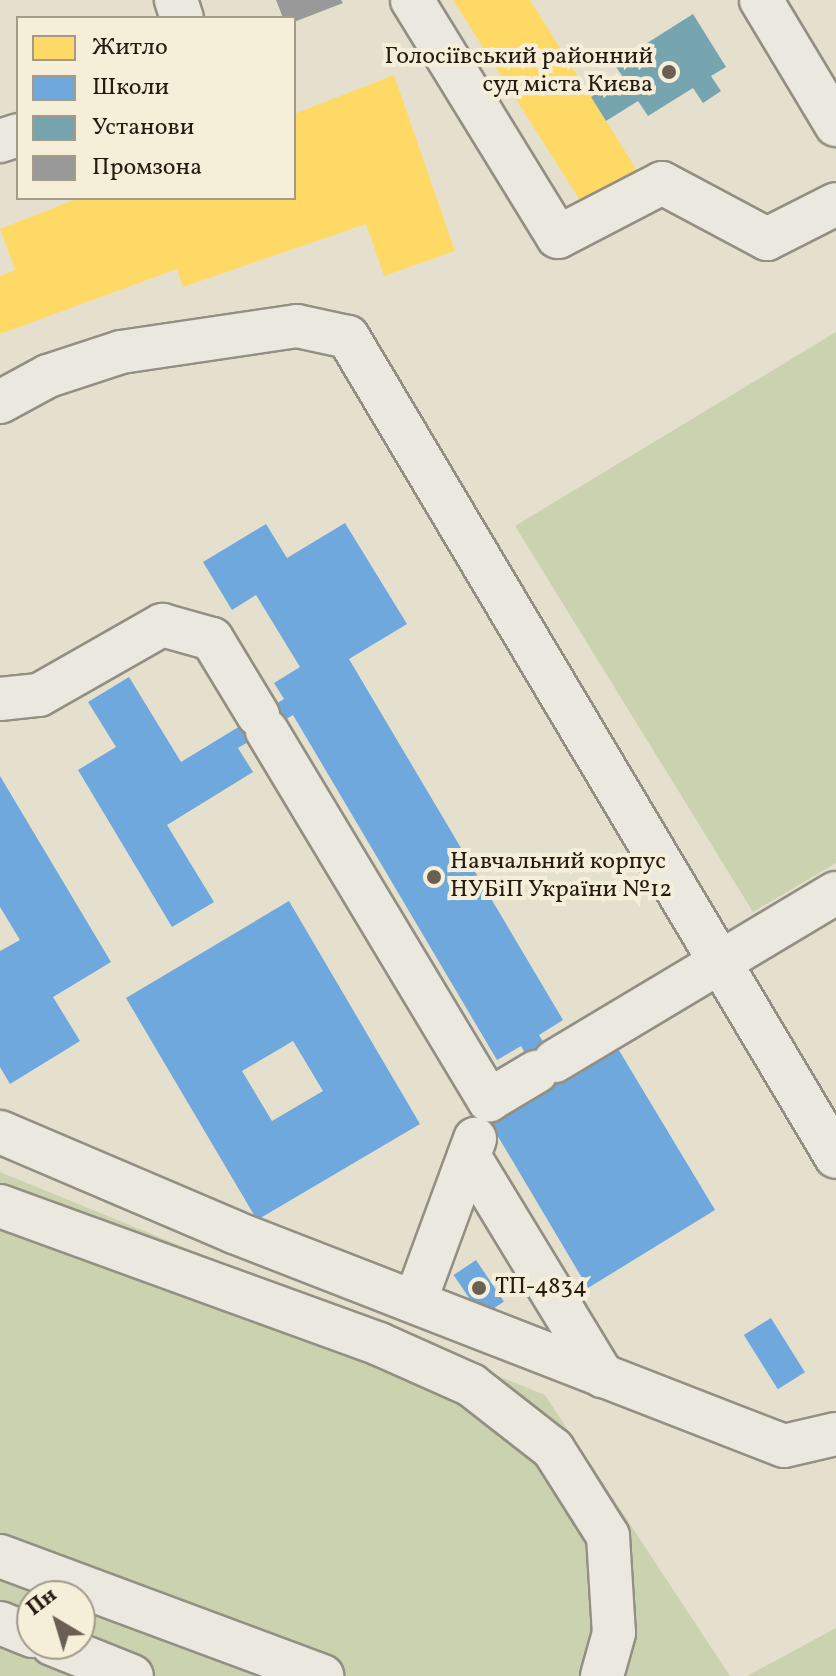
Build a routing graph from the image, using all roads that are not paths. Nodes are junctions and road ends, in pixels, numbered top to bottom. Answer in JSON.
{"nodes":[{"id":1,"x":412,"y":0,"type":"edge"},
{"id":2,"x":761,"y":0,"type":"edge"},
{"id":3,"x":836,"y":125,"type":"edge"},
{"id":4,"x":836,"y":204,"type":"edge"},
{"id":5,"x":0,"y":402,"type":"edge"},
{"id":6,"x":0,"y":699,"type":"edge"},
{"id":7,"x":836,"y":893,"type":"edge"},
{"id":8,"x":721,"y":962,"type":"junction"},
{"id":9,"x":489,"y":1100,"type":"junction"},
{"id":10,"x":0,"y":1132,"type":"edge"},
{"id":11,"x":469,"y":1156,"type":"junction"},
{"id":12,"x":836,"y":1157,"type":"edge"},
{"id":13,"x":0,"y":1206,"type":"edge"},
{"id":14,"x":415,"y":1302,"type":"junction"},
{"id":15,"x":603,"y":1376,"type":"junction"},
{"id":16,"x":836,"y":1434,"type":"edge"},
{"id":17,"x":0,"y":1556,"type":"edge"},
{"id":18,"x":92,"y":1660,"type":"edge"},
{"id":19,"x":132,"y":1676,"type":"edge"},
{"id":20,"x":322,"y":1676,"type":"edge"},
{"id":21,"x":602,"y":1676,"type":"edge"}],
"edges":[{"from":1,"to":4,"type":"street"},
{"from":2,"to":3,"type":"street"},
{"from":5,"to":8,"type":"street"},
{"from":6,"to":9,"type":"street"},
{"from":7,"to":8,"type":"street"},
{"from":8,"to":9,"type":"street"},
{"from":8,"to":12,"type":"street"},
{"from":9,"to":11,"type":"street"},
{"from":10,"to":14,"type":"street"},
{"from":11,"to":14,"type":"street"},
{"from":11,"to":15,"type":"street"},
{"from":13,"to":21,"type":"street"},
{"from":14,"to":15,"type":"street"},
{"from":15,"to":16,"type":"street"},
{"from":17,"to":20,"type":"street"},
{"from":18,"to":19,"type":"street"}]}
